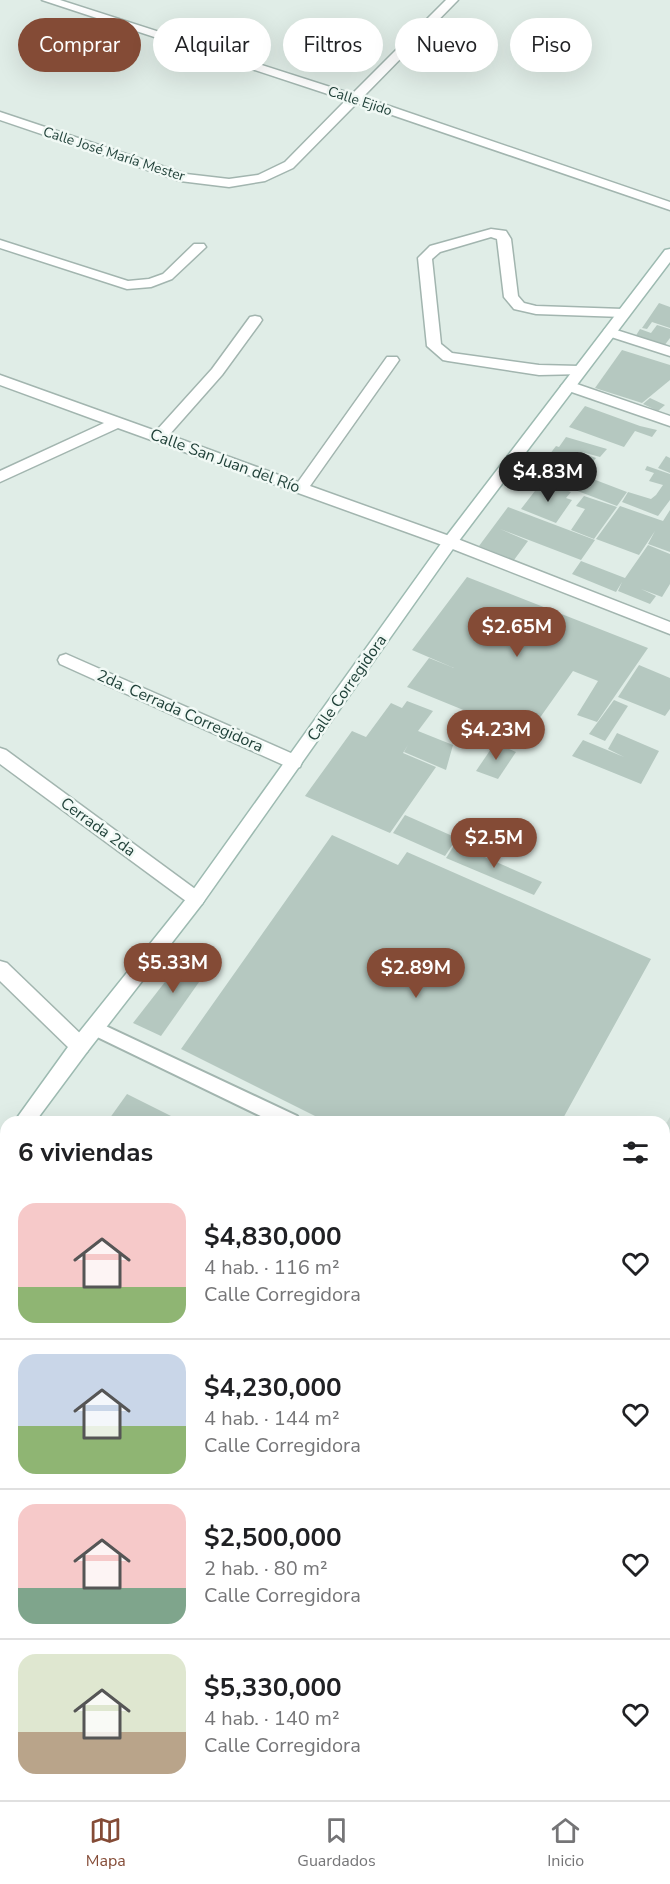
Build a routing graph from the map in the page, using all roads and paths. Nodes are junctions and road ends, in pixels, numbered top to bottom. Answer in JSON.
{"nodes":[{"id":1,"x":48,"y":0,"type":"edge"},
{"id":2,"x":452,"y":0,"type":"edge"},
{"id":3,"x":356,"y":99,"type":"junction"},
{"id":4,"x":0,"y":116,"type":"edge"},
{"id":5,"x":670,"y":206,"type":"edge"},
{"id":6,"x":0,"y":244,"type":"edge"},
{"id":7,"x":198,"y":248,"type":"dead end"},
{"id":8,"x":670,"y":253,"type":"edge"},
{"id":9,"x":623,"y":313,"type":"junction"},
{"id":10,"x":255,"y":320,"type":"dead end"},
{"id":11,"x":610,"y":332,"type":"junction"},
{"id":12,"x":670,"y":352,"type":"edge"},
{"id":13,"x":392,"y":360,"type":"dead end"},
{"id":14,"x":579,"y":371,"type":"junction"},
{"id":15,"x":0,"y":380,"type":"edge"},
{"id":16,"x":568,"y":386,"type":"junction"},
{"id":17,"x":670,"y":421,"type":"edge"},
{"id":18,"x":118,"y":422,"type":"junction"},
{"id":19,"x":159,"y":437,"type":"junction"},
{"id":20,"x":0,"y":477,"type":"edge"},
{"id":21,"x":301,"y":488,"type":"junction"},
{"id":22,"x":450,"y":542,"type":"junction"},
{"id":23,"x":670,"y":628,"type":"edge"},
{"id":24,"x":66,"y":660,"type":"dead end"},
{"id":25,"x":0,"y":755,"type":"edge"},
{"id":26,"x":294,"y":762,"type":"junction"},
{"id":27,"x":196,"y":899,"type":"junction"},
{"id":28,"x":0,"y":969,"type":"edge"},
{"id":29,"x":95,"y":1028,"type":"junction"},
{"id":30,"x":80,"y":1046,"type":"junction"},
{"id":31,"x":28,"y":1116,"type":"edge"},
{"id":32,"x":278,"y":1116,"type":"edge"}],
"edges":[{"from":1,"to":3,"type":"street","name":"Calle Ejido"},
{"from":2,"to":3,"type":"street","name":"Calle José María Mester"},
{"from":3,"to":4,"type":"street","name":"Calle José María Mester"},
{"from":3,"to":5,"type":"street","name":"Calle Ejido"},
{"from":6,"to":7,"type":"street"},
{"from":8,"to":9,"type":"street","name":"Calle Corregidora"},
{"from":9,"to":11,"type":"street","name":"Calle Corregidora"},
{"from":9,"to":14,"type":"street"},
{"from":10,"to":19,"type":"street"},
{"from":11,"to":12,"type":"street"},
{"from":11,"to":14,"type":"street","name":"Calle Corregidora"},
{"from":13,"to":21,"type":"street"},
{"from":14,"to":16,"type":"street","name":"Calle Corregidora"},
{"from":15,"to":18,"type":"street","name":"Calle San Juan del Río"},
{"from":16,"to":17,"type":"street"},
{"from":16,"to":22,"type":"street","name":"Calle Corregidora"},
{"from":18,"to":19,"type":"street","name":"Calle San Juan del Río"},
{"from":18,"to":20,"type":"street"},
{"from":19,"to":21,"type":"street","name":"Calle San Juan del Río"},
{"from":21,"to":22,"type":"street","name":"Calle San Juan del Río"},
{"from":22,"to":23,"type":"street","name":"Calle San Juan del Río"},
{"from":22,"to":26,"type":"street","name":"Calle Corregidora"},
{"from":24,"to":26,"type":"street","name":"2da. Cerrada Corregidora"},
{"from":25,"to":27,"type":"street","name":"Cerrada 2da"},
{"from":26,"to":27,"type":"street","name":"Calle Corregidora"},
{"from":27,"to":29,"type":"street","name":"Calle Corregidora"},
{"from":28,"to":30,"type":"street"},
{"from":29,"to":30,"type":"street","name":"Calle Corregidora"},
{"from":29,"to":32,"type":"lane"},
{"from":30,"to":31,"type":"street","name":"Calle Corregidora"}]}
